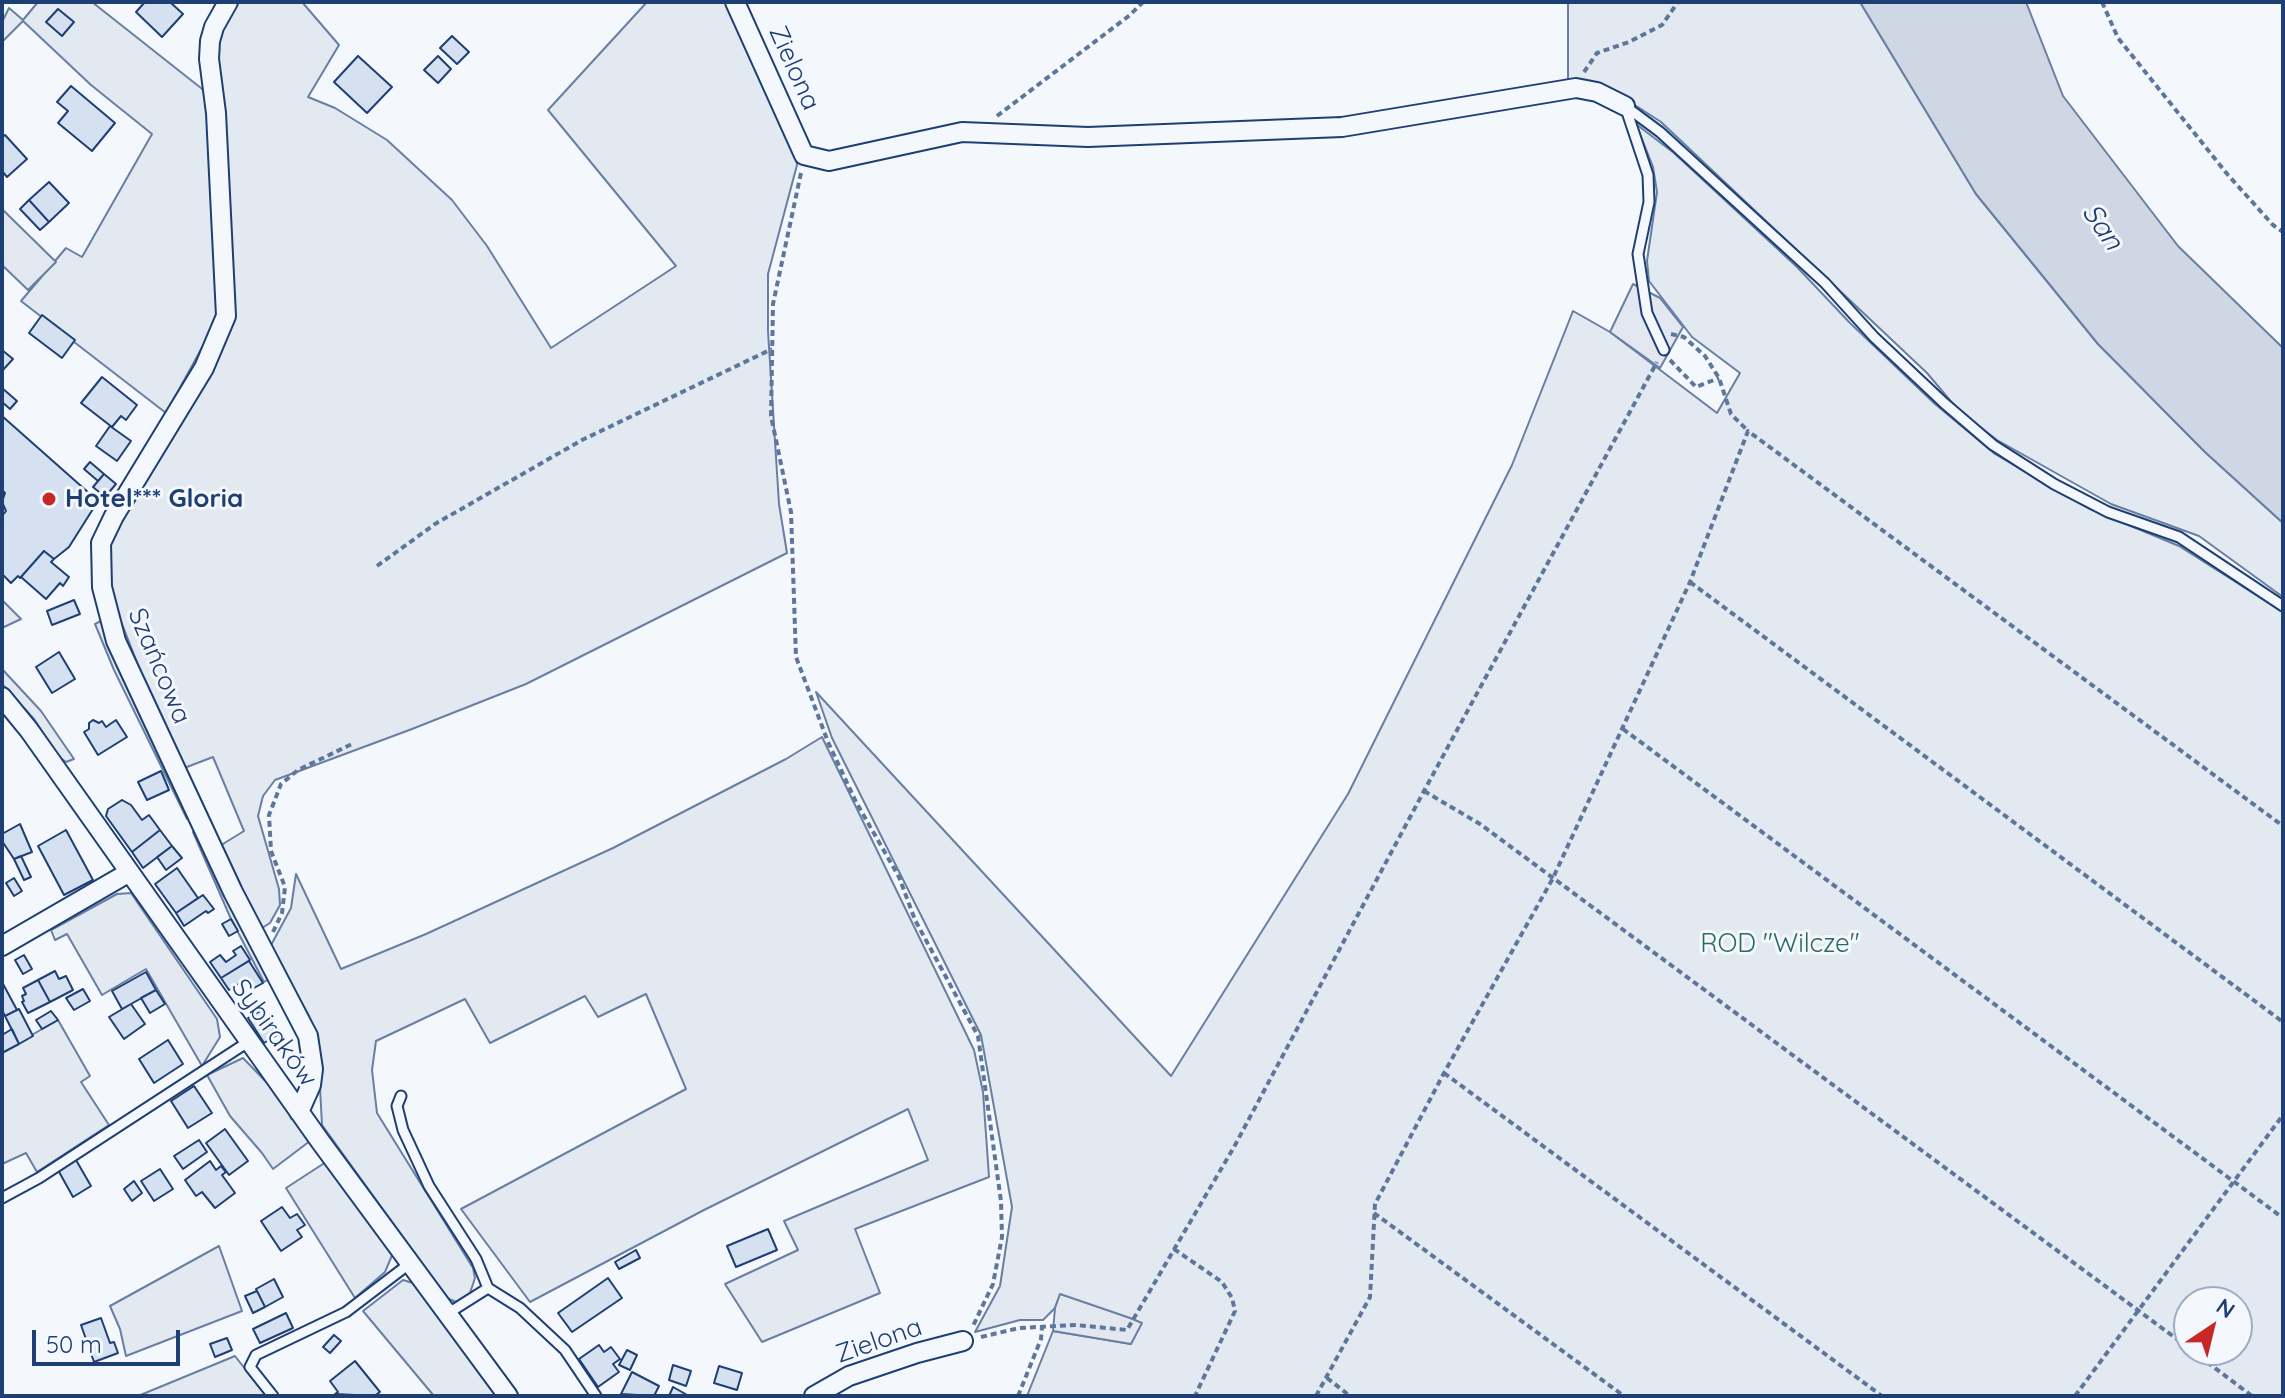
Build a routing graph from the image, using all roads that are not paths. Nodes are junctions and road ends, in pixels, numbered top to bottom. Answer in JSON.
{"nodes":[{"id":1,"x":228,"y":2,"type":"edge"},
{"id":2,"x":735,"y":2,"type":"edge"},
{"id":3,"x":1625,"y":106,"type":"junction"},
{"id":4,"x":1664,"y":350,"type":"road end"},
{"id":5,"x":2283,"y":606,"type":"edge"},
{"id":6,"x":2,"y":697,"type":"edge"},
{"id":7,"x":128,"y":873,"type":"junction"},
{"id":8,"x":2,"y":946,"type":"edge"},
{"id":9,"x":248,"y":1042,"type":"junction"},
{"id":10,"x":401,"y":1096,"type":"dead end"},
{"id":11,"x":299,"y":1112,"type":"junction"},
{"id":12,"x":2,"y":1198,"type":"edge"},
{"id":13,"x":409,"y":1264,"type":"junction"},
{"id":14,"x":488,"y":1288,"type":"junction"},
{"id":15,"x":447,"y":1314,"type":"junction"},
{"id":16,"x":963,"y":1341,"type":"road end"},
{"id":17,"x":273,"y":1396,"type":"edge"},
{"id":18,"x":508,"y":1396,"type":"edge"},
{"id":19,"x":596,"y":1396,"type":"edge"},
{"id":20,"x":814,"y":1396,"type":"edge"}],
"edges":[{"from":1,"to":11,"type":"street","name":"Szańcowa"},
{"from":2,"to":3,"type":"street","name":"Zielona"},
{"from":3,"to":4,"type":"lane"},
{"from":3,"to":5,"type":"lane"},
{"from":6,"to":7,"type":"street","name":"Sybiraków"},
{"from":7,"to":8,"type":"street"},
{"from":7,"to":9,"type":"street","name":"Sybiraków"},
{"from":9,"to":11,"type":"street","name":"Sybiraków"},
{"from":9,"to":12,"type":"lane"},
{"from":10,"to":14,"type":"lane"},
{"from":11,"to":13,"type":"street","name":"Sybiraków"},
{"from":13,"to":15,"type":"street","name":"Sybiraków"},
{"from":13,"to":17,"type":"lane"},
{"from":14,"to":15,"type":"lane"},
{"from":14,"to":19,"type":"lane"},
{"from":15,"to":18,"type":"street","name":"Sybiraków"},
{"from":16,"to":20,"type":"street","name":"Zielona"}]}
